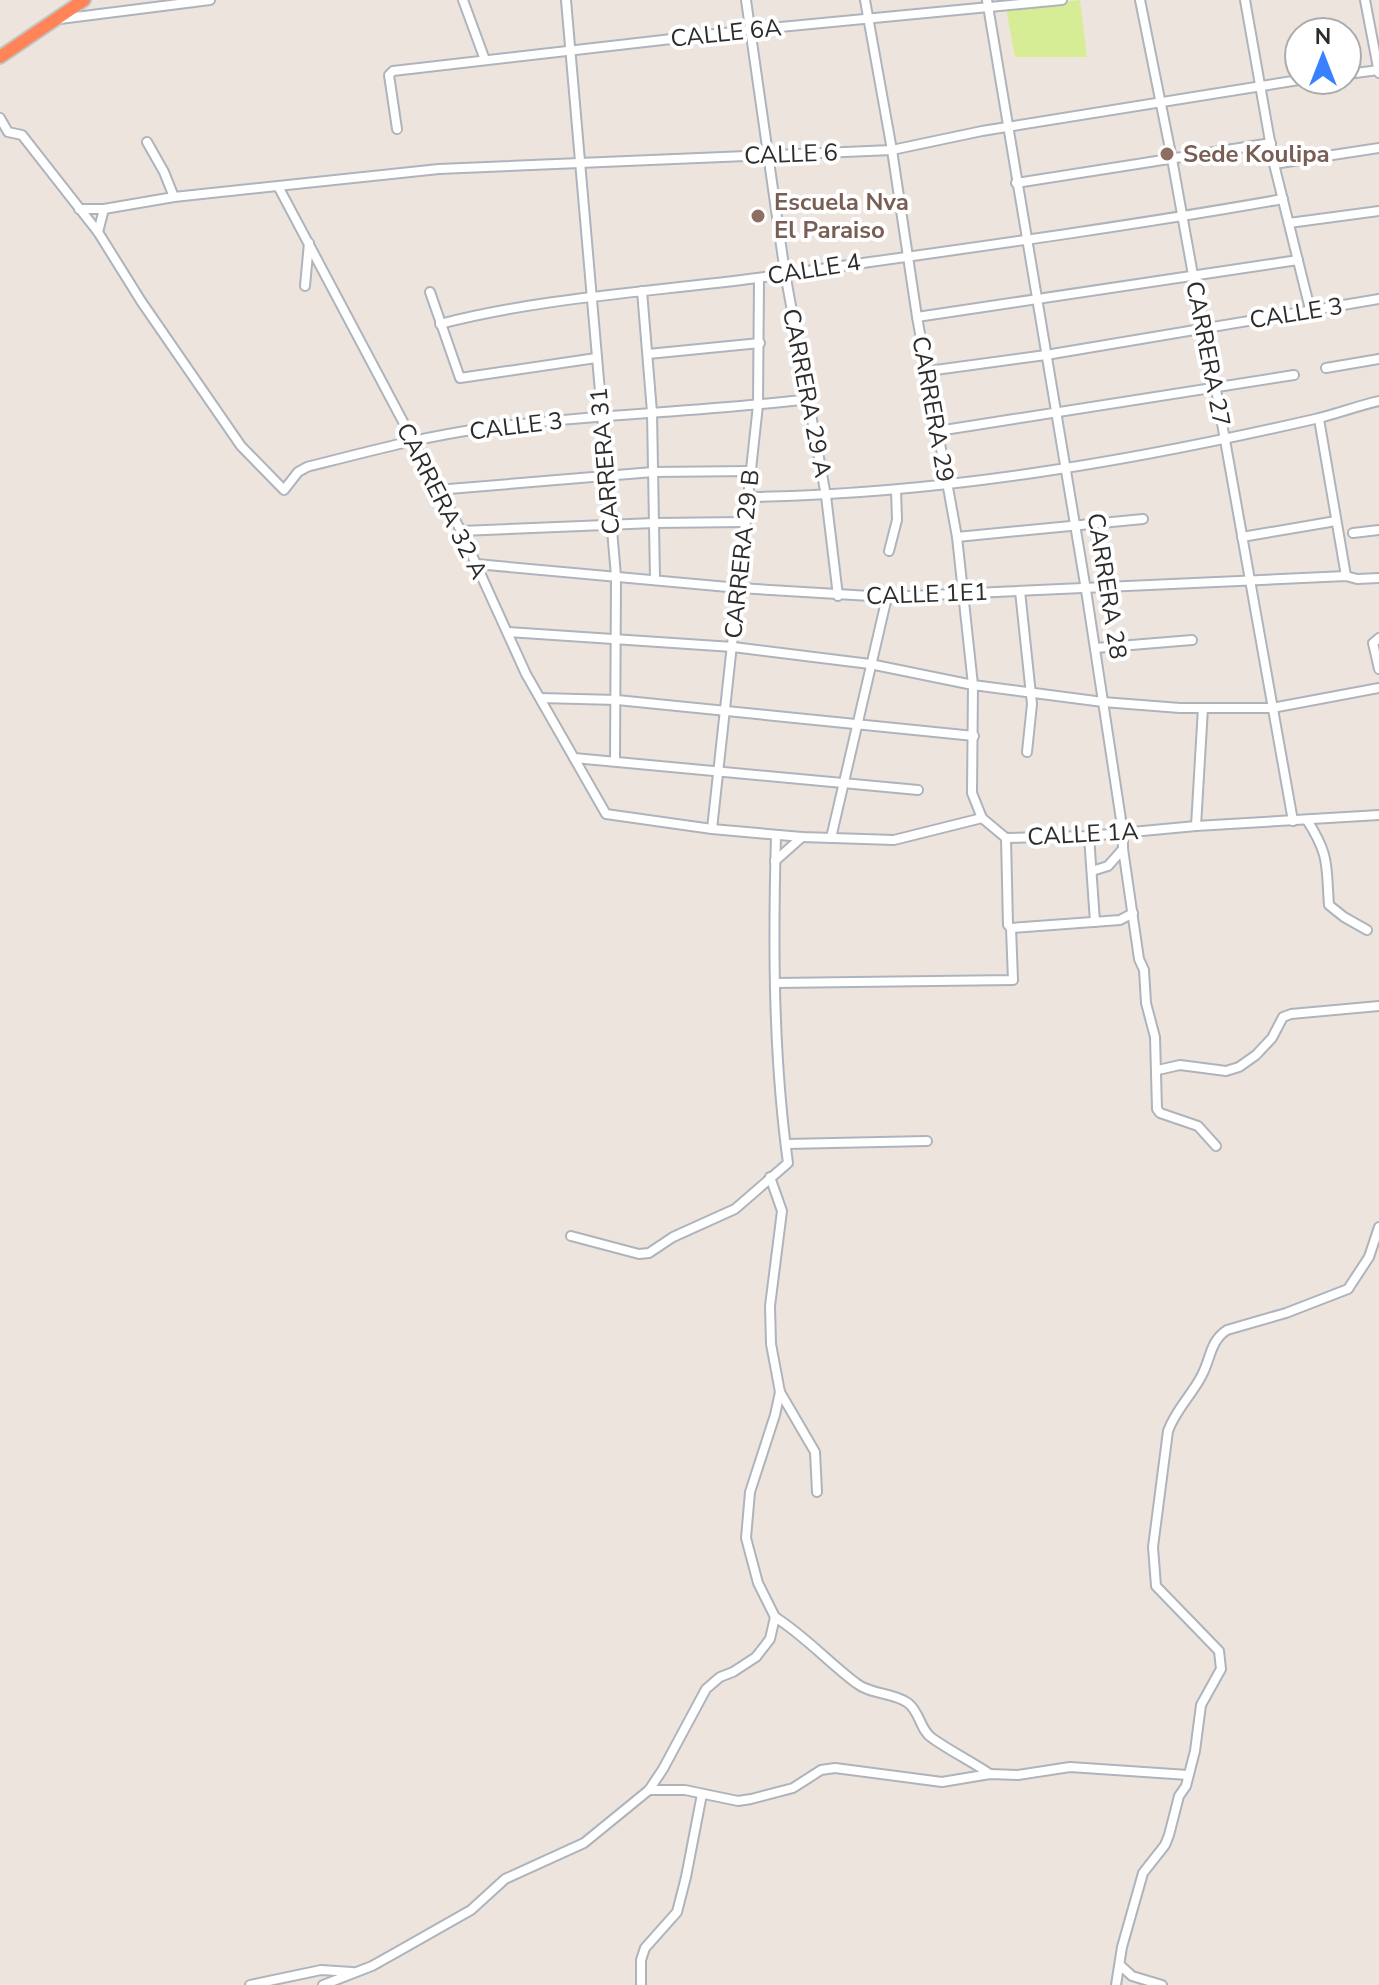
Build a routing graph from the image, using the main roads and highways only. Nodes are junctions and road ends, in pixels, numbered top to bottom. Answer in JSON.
{"nodes":[{"id":1,"x":84,"y":0,"type":"edge"},
{"id":2,"x":0,"y":57,"type":"edge"}],
"edges":[{"from":1,"to":2,"type":"highway"}]}
